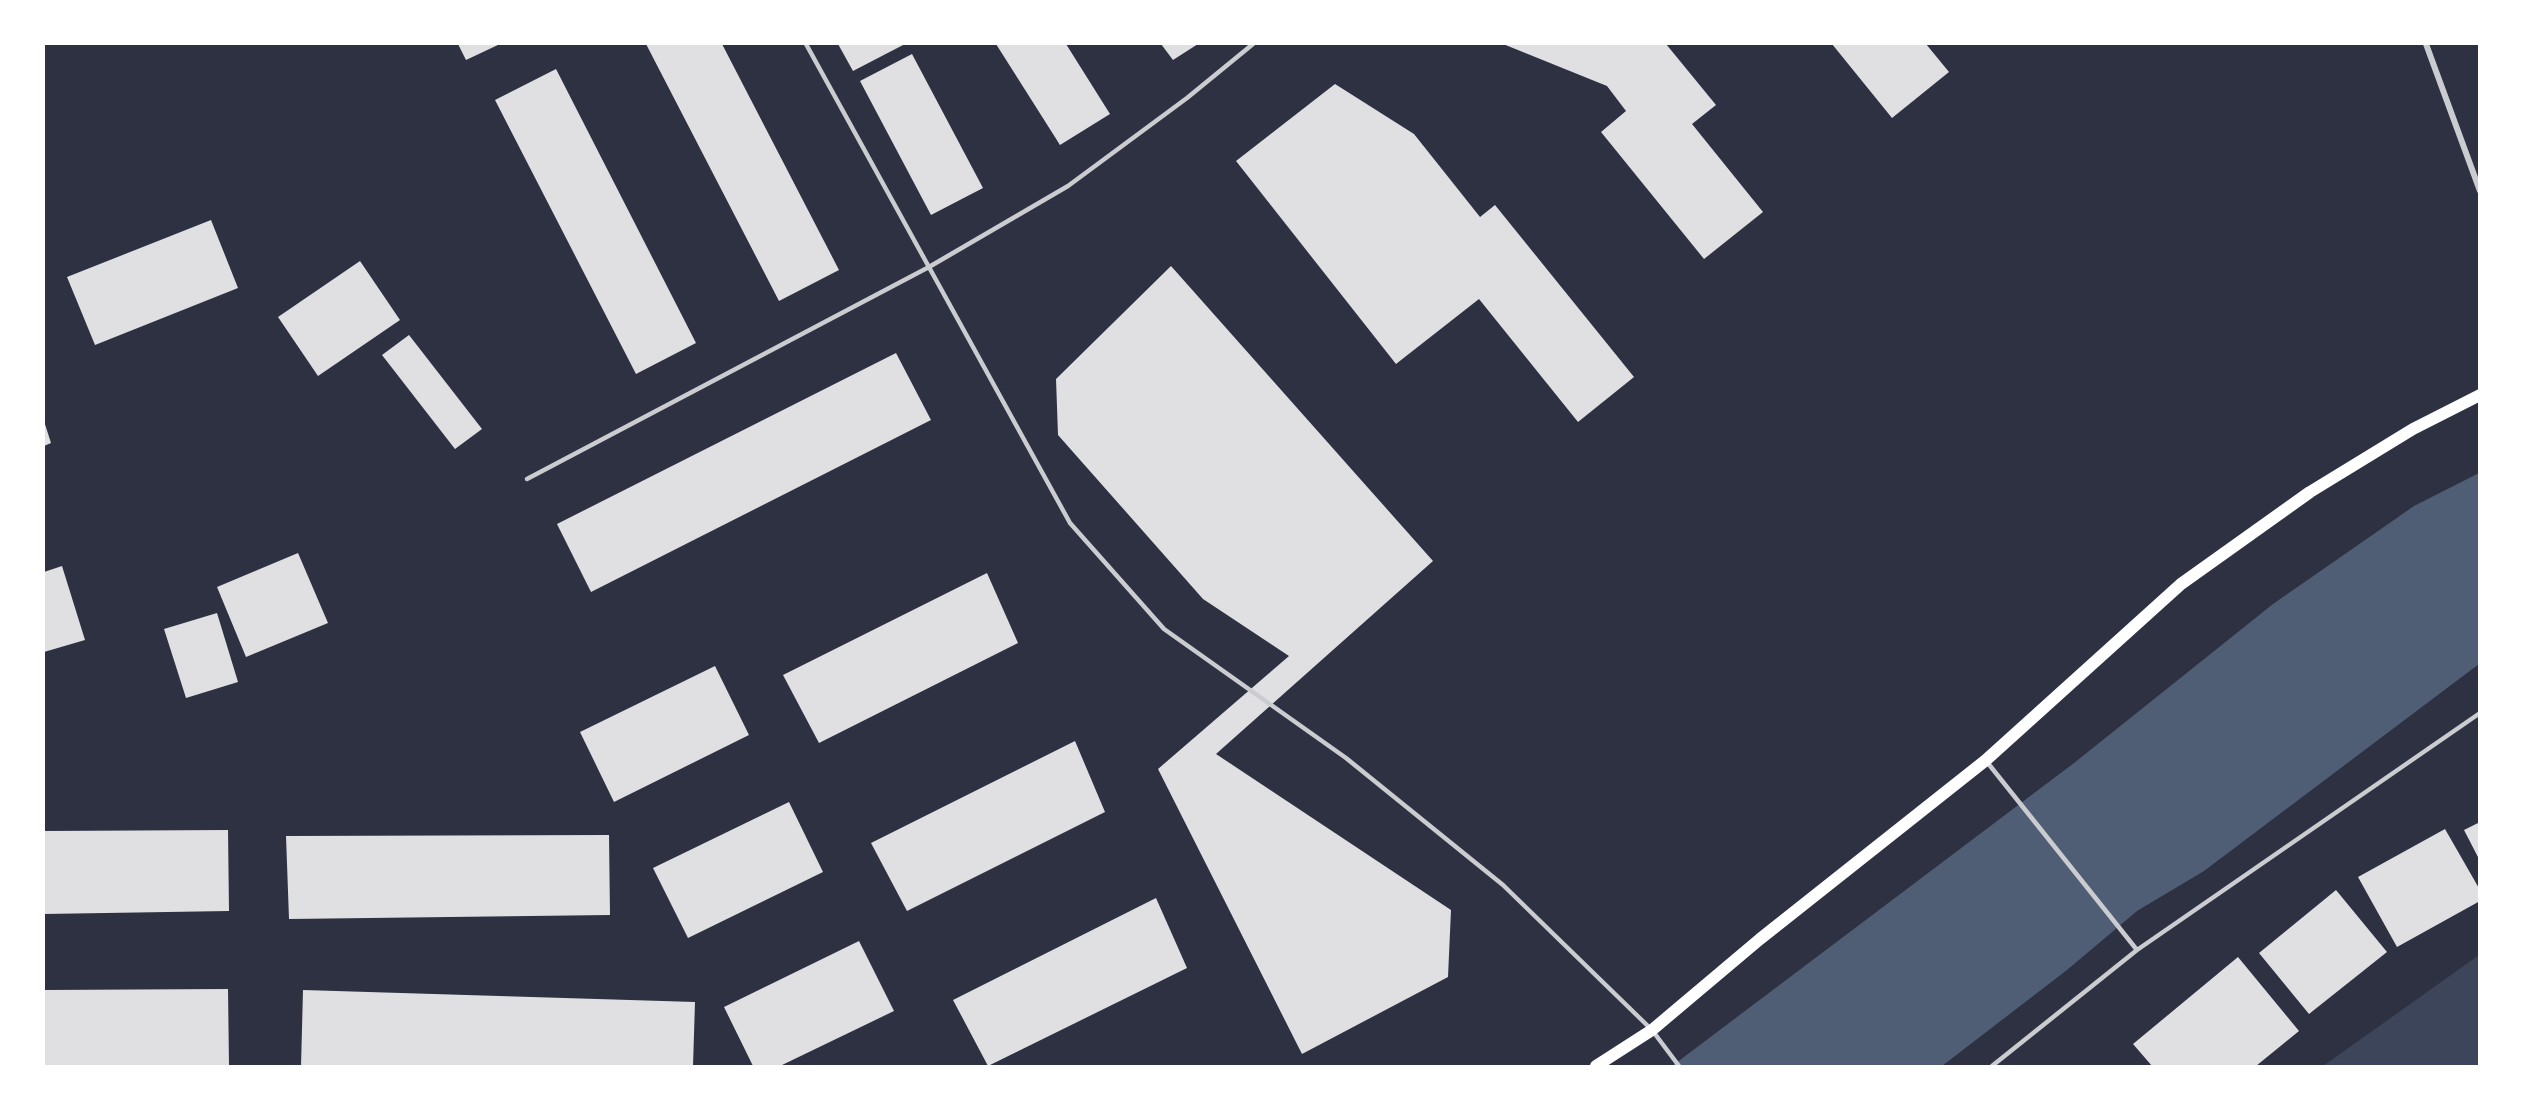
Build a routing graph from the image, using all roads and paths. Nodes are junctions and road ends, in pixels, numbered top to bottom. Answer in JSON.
{"nodes":[{"id":1,"x":806,"y":44,"type":"edge"},
{"id":2,"x":1253,"y":44,"type":"edge"},
{"id":3,"x":2426,"y":44,"type":"edge"},
{"id":4,"x":2480,"y":191,"type":"edge"},
{"id":5,"x":930,"y":267,"type":"junction"},
{"id":6,"x":2480,"y":395,"type":"edge"},
{"id":7,"x":527,"y":479,"type":"dead end"},
{"id":8,"x":2480,"y":713,"type":"edge"},
{"id":9,"x":1986,"y":760,"type":"junction"},
{"id":10,"x":2137,"y":950,"type":"junction"},
{"id":11,"x":1652,"y":1030,"type":"junction"},
{"id":12,"x":1596,"y":1066,"type":"edge"},
{"id":13,"x":1679,"y":1066,"type":"edge"},
{"id":14,"x":1992,"y":1066,"type":"edge"}],
"edges":[{"from":1,"to":5,"type":"lane"},
{"from":2,"to":5,"type":"lane"},
{"from":3,"to":4,"type":"street"},
{"from":5,"to":7,"type":"lane"},
{"from":5,"to":11,"type":"lane"},
{"from":6,"to":9,"type":"main road"},
{"from":8,"to":10,"type":"lane"},
{"from":9,"to":10,"type":"lane"},
{"from":9,"to":11,"type":"main road"},
{"from":10,"to":14,"type":"lane"},
{"from":11,"to":12,"type":"main road"},
{"from":11,"to":13,"type":"lane"}]}
